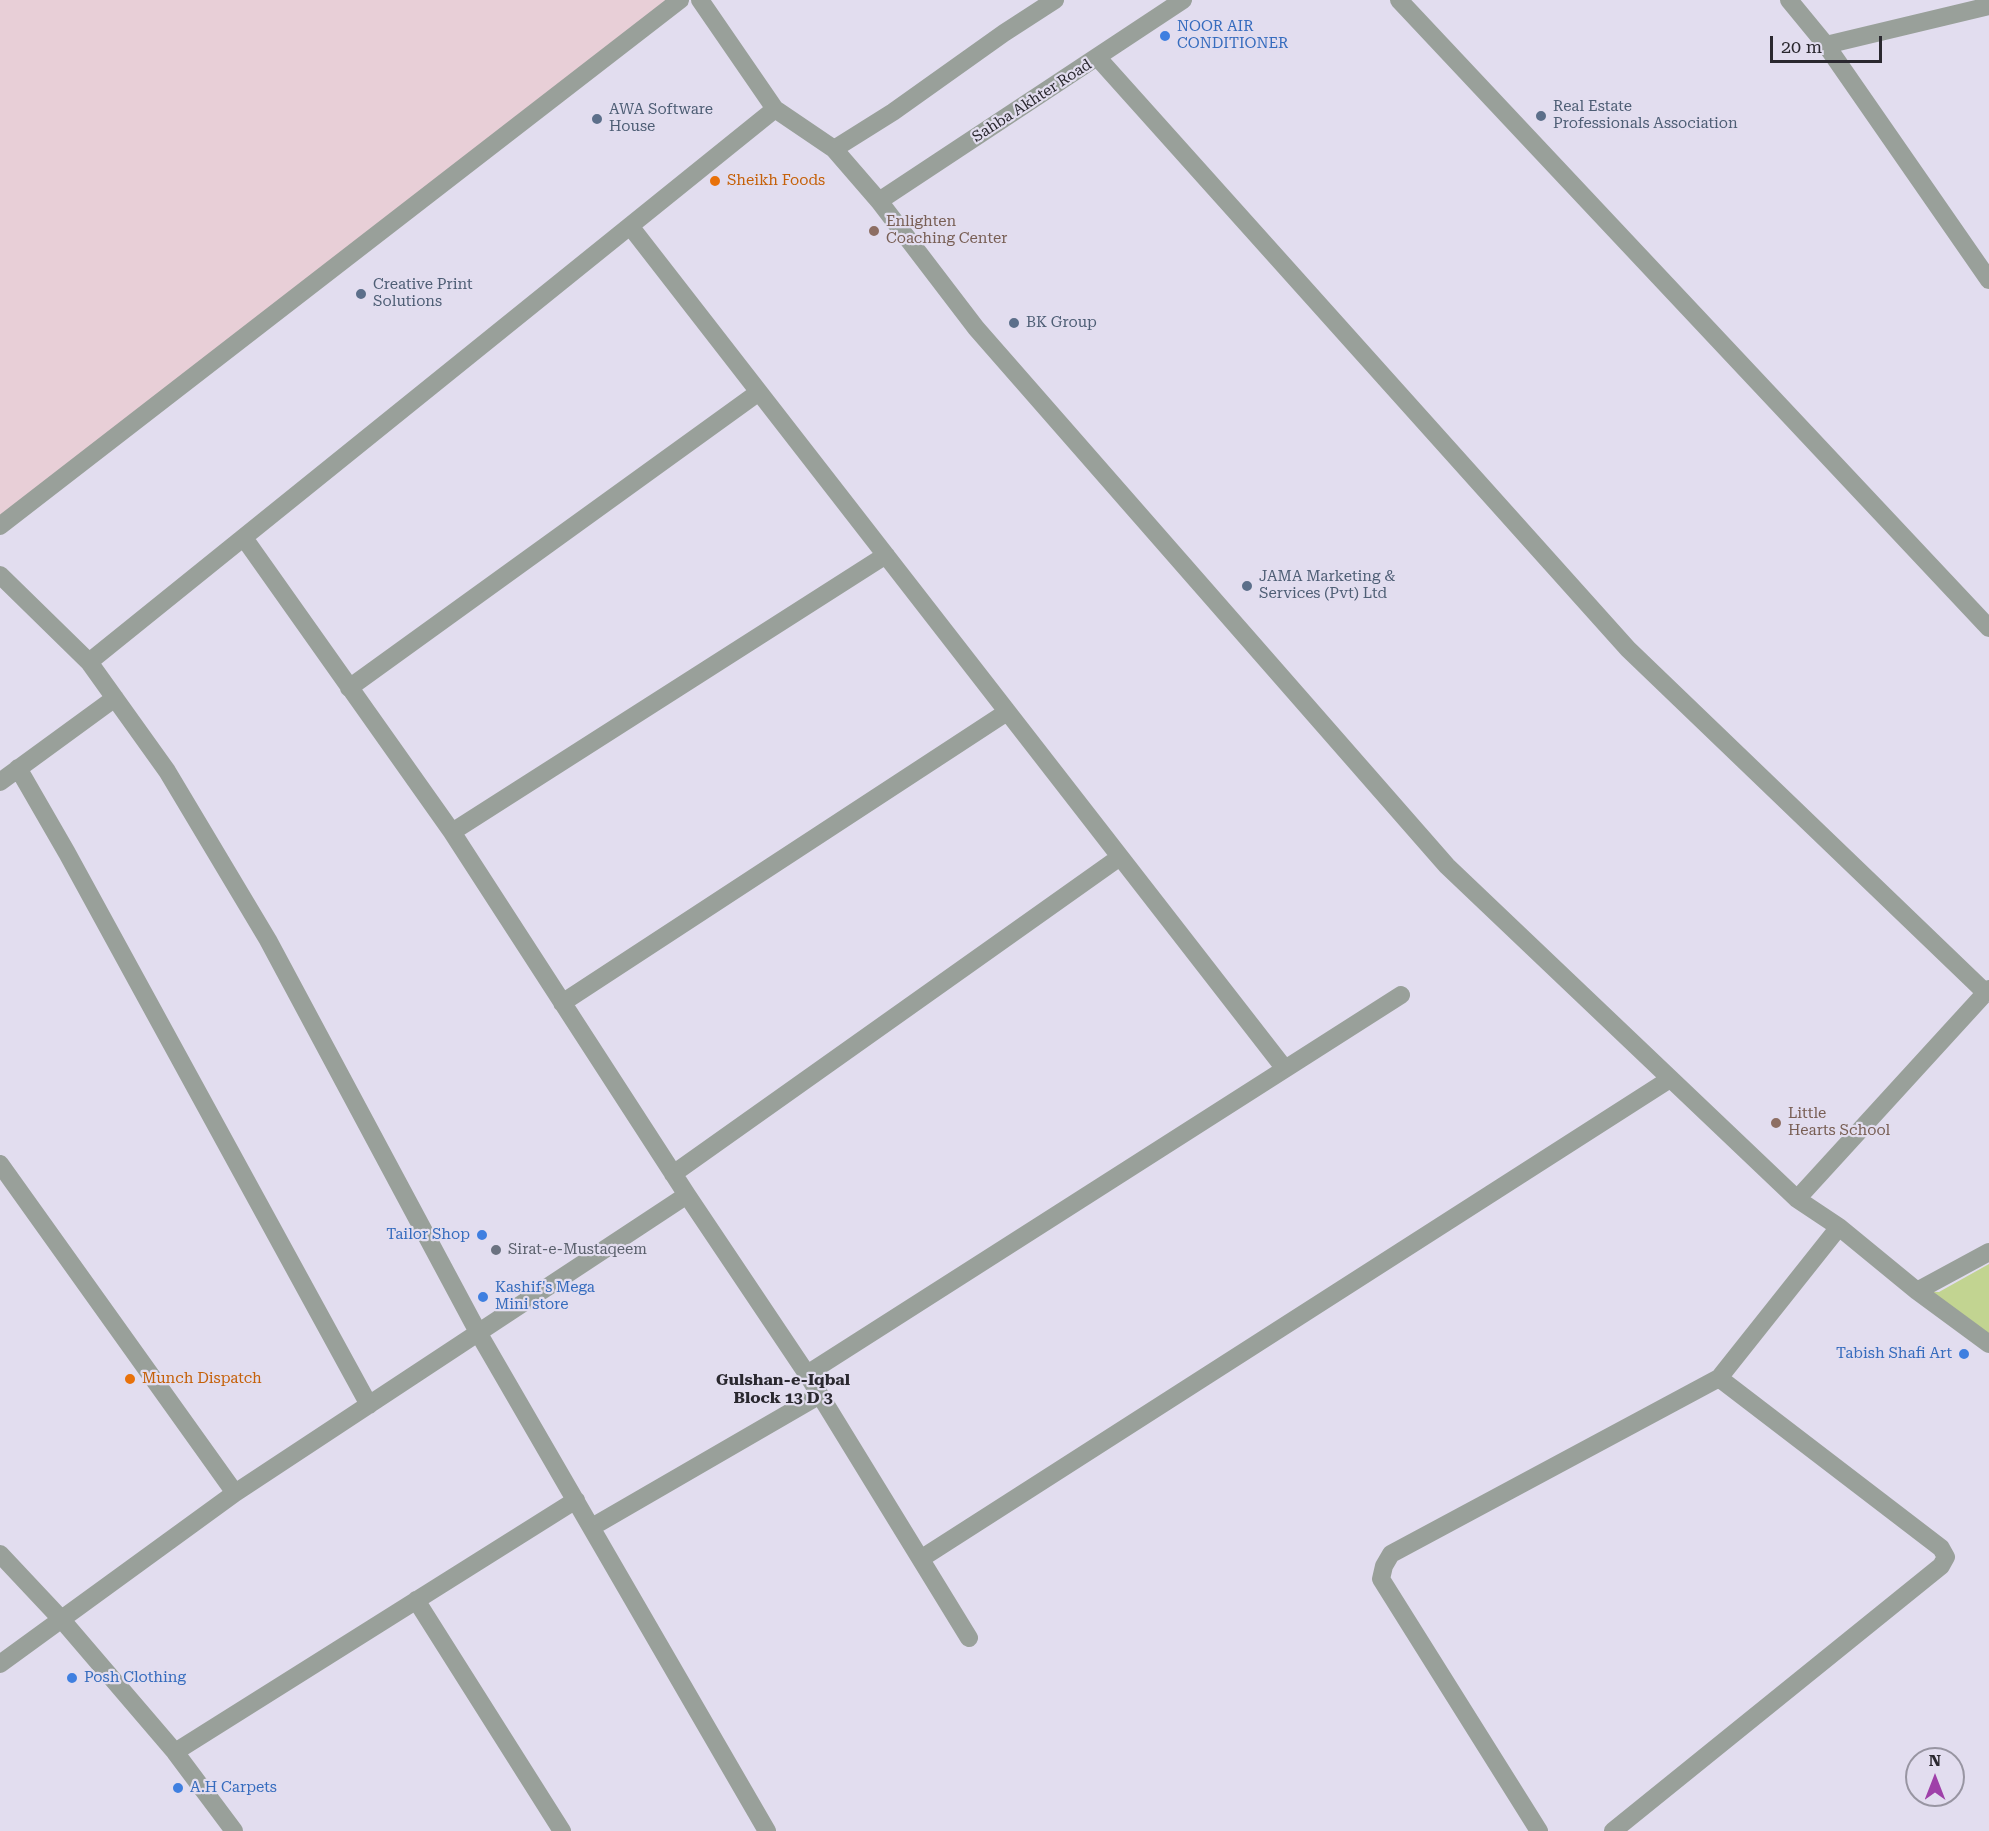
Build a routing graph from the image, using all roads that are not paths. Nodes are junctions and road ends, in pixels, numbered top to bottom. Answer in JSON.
{"nodes":[{"id":1,"x":680,"y":0,"type":"edge"},
{"id":2,"x":700,"y":0,"type":"edge"},
{"id":3,"x":1055,"y":0,"type":"edge"},
{"id":4,"x":1183,"y":0,"type":"edge"},
{"id":5,"x":1399,"y":0,"type":"edge"},
{"id":6,"x":1789,"y":0,"type":"edge"},
{"id":7,"x":1989,"y":6,"type":"edge"},
{"id":8,"x":1826,"y":45,"type":"junction"},
{"id":9,"x":1098,"y":58,"type":"junction"},
{"id":10,"x":776,"y":110,"type":"junction"},
{"id":11,"x":834,"y":149,"type":"junction"},
{"id":12,"x":879,"y":201,"type":"junction"},
{"id":13,"x":630,"y":226,"type":"junction"},
{"id":14,"x":1989,"y":279,"type":"edge"},
{"id":15,"x":759,"y":392,"type":"junction"},
{"id":16,"x":0,"y":526,"type":"edge"},
{"id":17,"x":244,"y":538,"type":"junction"},
{"id":18,"x":886,"y":555,"type":"junction"},
{"id":19,"x":0,"y":575,"type":"edge"},
{"id":20,"x":1989,"y":628,"type":"edge"},
{"id":21,"x":89,"y":662,"type":"junction"},
{"id":22,"x":349,"y":688,"type":"junction"},
{"id":23,"x":115,"y":698,"type":"junction"},
{"id":24,"x":1007,"y":712,"type":"junction"},
{"id":25,"x":18,"y":768,"type":"junction"},
{"id":26,"x":0,"y":782,"type":"edge"},
{"id":27,"x":452,"y":832,"type":"junction"},
{"id":28,"x":1120,"y":857,"type":"junction"},
{"id":29,"x":1988,"y":991,"type":"edge"},
{"id":30,"x":1401,"y":994,"type":"dead end"},
{"id":31,"x":562,"y":1003,"type":"junction"},
{"id":32,"x":1285,"y":1069,"type":"junction"},
{"id":33,"x":1670,"y":1078,"type":"junction"},
{"id":34,"x":0,"y":1164,"type":"edge"},
{"id":35,"x":673,"y":1174,"type":"junction"},
{"id":36,"x":687,"y":1195,"type":"junction"},
{"id":37,"x":1797,"y":1198,"type":"junction"},
{"id":38,"x":1839,"y":1227,"type":"junction"},
{"id":39,"x":1989,"y":1252,"type":"edge"},
{"id":40,"x":1917,"y":1291,"type":"junction"},
{"id":41,"x":479,"y":1334,"type":"junction"},
{"id":42,"x":1989,"y":1344,"type":"edge"},
{"id":43,"x":807,"y":1374,"type":"junction"},
{"id":44,"x":1719,"y":1378,"type":"junction"},
{"id":45,"x":820,"y":1395,"type":"junction"},
{"id":46,"x":369,"y":1405,"type":"junction"},
{"id":47,"x":235,"y":1493,"type":"junction"},
{"id":48,"x":576,"y":1500,"type":"junction"},
{"id":49,"x":592,"y":1527,"type":"junction"},
{"id":50,"x":0,"y":1554,"type":"edge"},
{"id":51,"x":922,"y":1558,"type":"junction"},
{"id":52,"x":416,"y":1600,"type":"junction"},
{"id":53,"x":62,"y":1620,"type":"junction"},
{"id":54,"x":969,"y":1638,"type":"dead end"},
{"id":55,"x":0,"y":1664,"type":"edge"},
{"id":56,"x":175,"y":1752,"type":"junction"},
{"id":57,"x":234,"y":1831,"type":"edge"},
{"id":58,"x":562,"y":1831,"type":"edge"},
{"id":59,"x":767,"y":1831,"type":"edge"},
{"id":60,"x":1539,"y":1831,"type":"edge"},
{"id":61,"x":1613,"y":1831,"type":"edge"}],
"edges":[{"from":1,"to":16,"type":"street"},
{"from":2,"to":10,"type":"street"},
{"from":3,"to":11,"type":"street"},
{"from":4,"to":9,"type":"street","name":"Sahba Akhter Road"},
{"from":5,"to":20,"type":"street"},
{"from":6,"to":8,"type":"street"},
{"from":7,"to":8,"type":"street"},
{"from":8,"to":14,"type":"street"},
{"from":9,"to":12,"type":"street","name":"Sahba Akhter Road"},
{"from":9,"to":29,"type":"street"},
{"from":10,"to":11,"type":"street"},
{"from":10,"to":13,"type":"street"},
{"from":11,"to":12,"type":"street"},
{"from":12,"to":33,"type":"street"},
{"from":13,"to":15,"type":"street"},
{"from":13,"to":17,"type":"street"},
{"from":15,"to":18,"type":"street"},
{"from":15,"to":22,"type":"street"},
{"from":17,"to":21,"type":"street"},
{"from":17,"to":22,"type":"street"},
{"from":18,"to":24,"type":"street"},
{"from":18,"to":27,"type":"street"},
{"from":19,"to":21,"type":"street"},
{"from":21,"to":23,"type":"street"},
{"from":22,"to":27,"type":"street"},
{"from":23,"to":25,"type":"street"},
{"from":23,"to":41,"type":"street"},
{"from":24,"to":28,"type":"street"},
{"from":24,"to":31,"type":"street"},
{"from":25,"to":26,"type":"street"},
{"from":25,"to":46,"type":"street"},
{"from":27,"to":31,"type":"street"},
{"from":28,"to":32,"type":"street"},
{"from":28,"to":35,"type":"street"},
{"from":29,"to":37,"type":"street"},
{"from":30,"to":32,"type":"street"},
{"from":31,"to":35,"type":"street"},
{"from":32,"to":43,"type":"street"},
{"from":33,"to":37,"type":"street"},
{"from":33,"to":51,"type":"street"},
{"from":34,"to":47,"type":"street"},
{"from":35,"to":36,"type":"street"},
{"from":36,"to":41,"type":"street"},
{"from":36,"to":43,"type":"street"},
{"from":37,"to":38,"type":"street"},
{"from":38,"to":40,"type":"street"},
{"from":38,"to":44,"type":"street"},
{"from":39,"to":40,"type":"street"},
{"from":40,"to":42,"type":"street"},
{"from":41,"to":46,"type":"street"},
{"from":41,"to":48,"type":"street"},
{"from":43,"to":45,"type":"street"},
{"from":44,"to":60,"type":"street"},
{"from":44,"to":61,"type":"street"},
{"from":45,"to":49,"type":"street"},
{"from":45,"to":51,"type":"street"},
{"from":46,"to":47,"type":"street"},
{"from":47,"to":53,"type":"street"},
{"from":48,"to":49,"type":"street"},
{"from":48,"to":52,"type":"street"},
{"from":49,"to":59,"type":"street"},
{"from":50,"to":53,"type":"street"},
{"from":51,"to":54,"type":"street"},
{"from":52,"to":56,"type":"street"},
{"from":52,"to":58,"type":"street"},
{"from":53,"to":55,"type":"street"},
{"from":53,"to":56,"type":"street"},
{"from":56,"to":57,"type":"street"}]}
